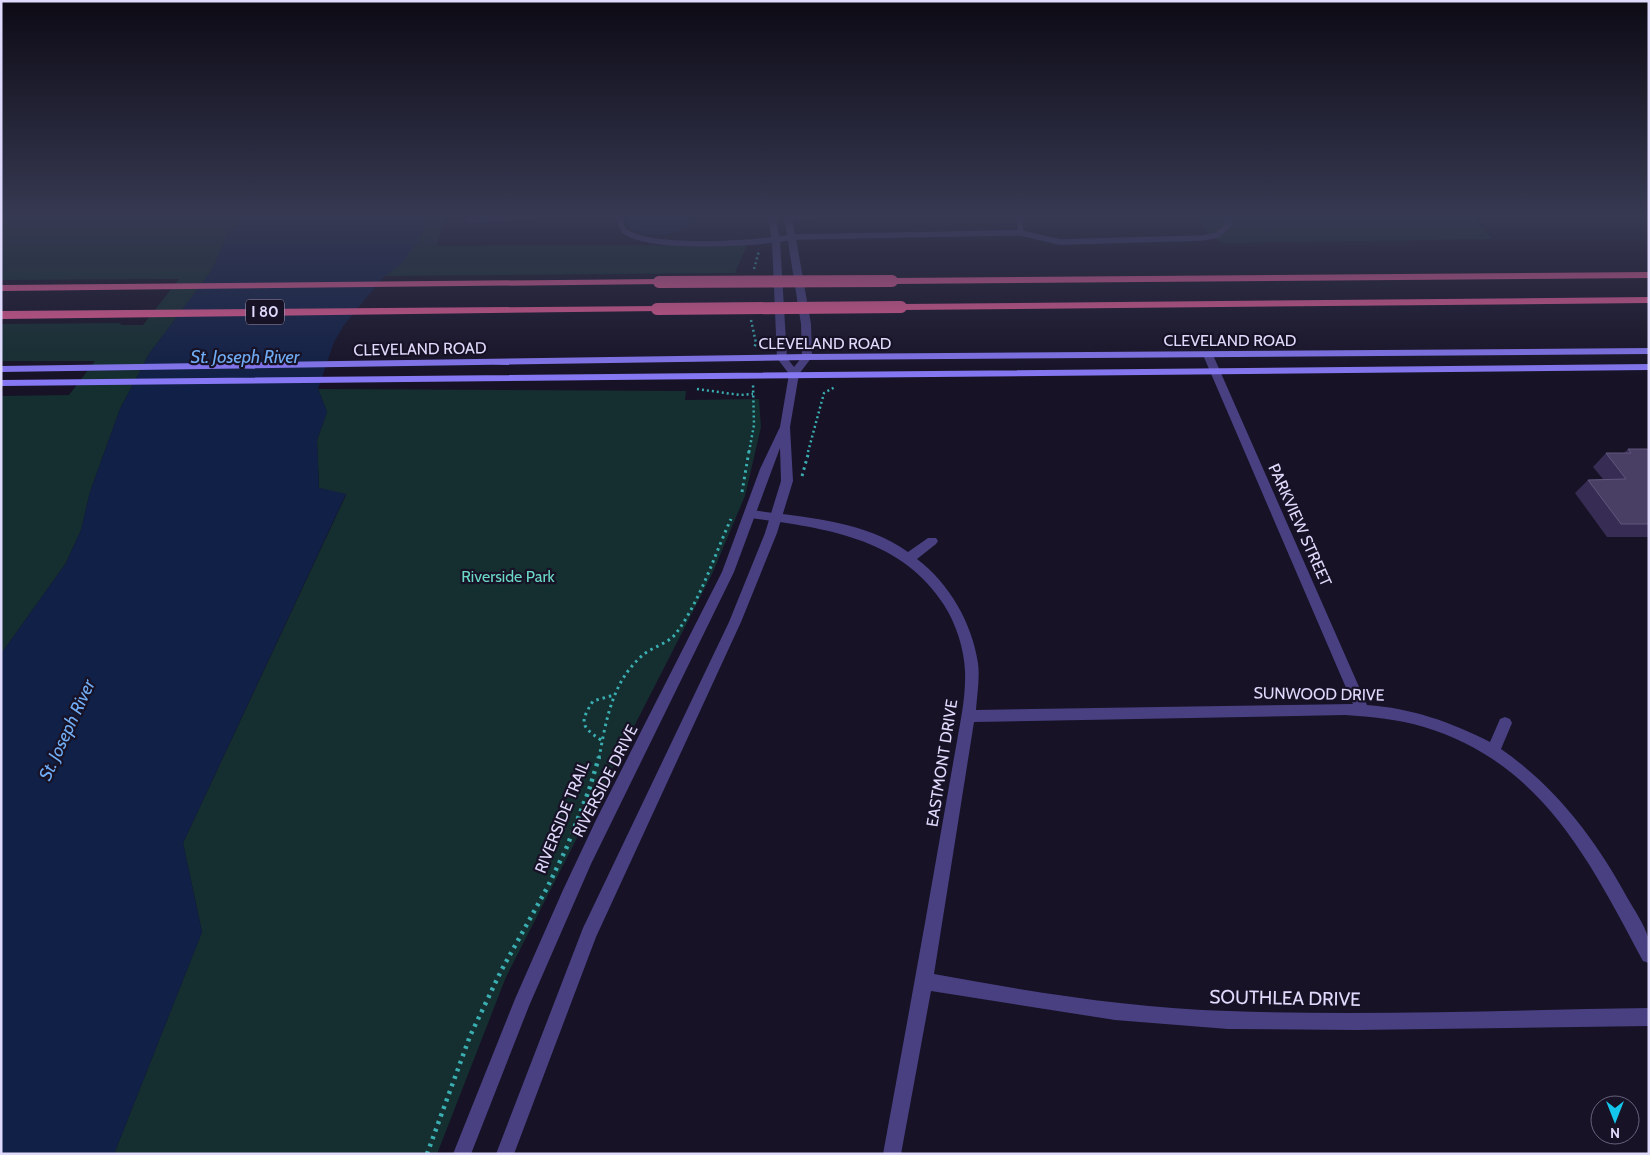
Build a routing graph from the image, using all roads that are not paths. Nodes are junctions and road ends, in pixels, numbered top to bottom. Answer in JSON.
{"nodes":[{"id":1,"x":777,"y":270,"type":"edge"},
{"id":2,"x":798,"y":270,"type":"edge"},
{"id":3,"x":1649,"y":274,"type":"edge"},
{"id":4,"x":1,"y":288,"type":"edge"},
{"id":5,"x":1649,"y":300,"type":"edge"},
{"id":6,"x":1,"y":315,"type":"edge"},
{"id":7,"x":1649,"y":351,"type":"edge"},
{"id":8,"x":1208,"y":355,"type":"junction"},
{"id":9,"x":807,"y":357,"type":"junction"},
{"id":10,"x":782,"y":358,"type":"junction"},
{"id":11,"x":1649,"y":367,"type":"edge"},
{"id":12,"x":1,"y":369,"type":"edge"},
{"id":13,"x":1215,"y":372,"type":"junction"},
{"id":14,"x":794,"y":374,"type":"junction"},
{"id":15,"x":1,"y":382,"type":"edge"},
{"id":16,"x":785,"y":427,"type":"junction"},
{"id":17,"x":751,"y":514,"type":"junction"},
{"id":18,"x":776,"y":518,"type":"junction"},
{"id":19,"x":932,"y":541,"type":"dead end"},
{"id":20,"x":909,"y":558,"type":"junction"},
{"id":21,"x":1362,"y":709,"type":"junction"},
{"id":22,"x":968,"y":716,"type":"junction"},
{"id":23,"x":1505,"y":723,"type":"dead end"},
{"id":24,"x":1493,"y":751,"type":"junction"},
{"id":25,"x":1649,"y":955,"type":"edge"},
{"id":26,"x":924,"y":981,"type":"junction"},
{"id":27,"x":1649,"y":1017,"type":"edge"},
{"id":28,"x":462,"y":1154,"type":"edge"},
{"id":29,"x":505,"y":1154,"type":"edge"},
{"id":30,"x":892,"y":1154,"type":"edge"}],
"edges":[{"from":1,"to":10,"type":"street"},
{"from":2,"to":9,"type":"street"},
{"from":3,"to":4,"type":"highway","number":"I 80","bridge":true},
{"from":5,"to":6,"type":"highway","number":"I 80","bridge":true},
{"from":7,"to":8,"type":"main road","name":"CLEVELAND ROAD"},
{"from":8,"to":9,"type":"main road","name":"CLEVELAND ROAD"},
{"from":8,"to":13,"type":"street","name":"PARKVIEW STREET"},
{"from":9,"to":10,"type":"main road","name":"CLEVELAND ROAD"},
{"from":9,"to":14,"type":"street","name":"RIVERSIDE DRIVE"},
{"from":10,"to":12,"type":"main road","name":"CLEVELAND ROAD"},
{"from":10,"to":14,"type":"street"},
{"from":11,"to":13,"type":"main road","name":"CLEVELAND ROAD"},
{"from":13,"to":14,"type":"main road","name":"CLEVELAND ROAD"},
{"from":13,"to":21,"type":"street","name":"PARKVIEW STREET"},
{"from":14,"to":15,"type":"main road","name":"CLEVELAND ROAD"},
{"from":14,"to":16,"type":"street","name":"RIVERSIDE DRIVE"},
{"from":16,"to":17,"type":"street","name":"RIVERSIDE DRIVE"},
{"from":16,"to":18,"type":"street","name":"RIVERSIDE DRIVE"},
{"from":17,"to":18,"type":"street","name":"EASTMONT DRIVE"},
{"from":17,"to":28,"type":"street","name":"RIVERSIDE DRIVE"},
{"from":18,"to":20,"type":"street","name":"EASTMONT DRIVE"},
{"from":18,"to":29,"type":"street","name":"RIVERSIDE DRIVE"},
{"from":19,"to":20,"type":"street"},
{"from":20,"to":22,"type":"street","name":"EASTMONT DRIVE"},
{"from":21,"to":22,"type":"street","name":"SUNWOOD DRIVE"},
{"from":21,"to":24,"type":"street","name":"SUNWOOD DRIVE"},
{"from":22,"to":26,"type":"street","name":"EASTMONT DRIVE"},
{"from":23,"to":24,"type":"street"},
{"from":24,"to":25,"type":"street","name":"SUNWOOD DRIVE"},
{"from":26,"to":27,"type":"street","name":"SOUTHLEA DRIVE"},
{"from":26,"to":30,"type":"street","name":"EASTMONT DRIVE"}]}
